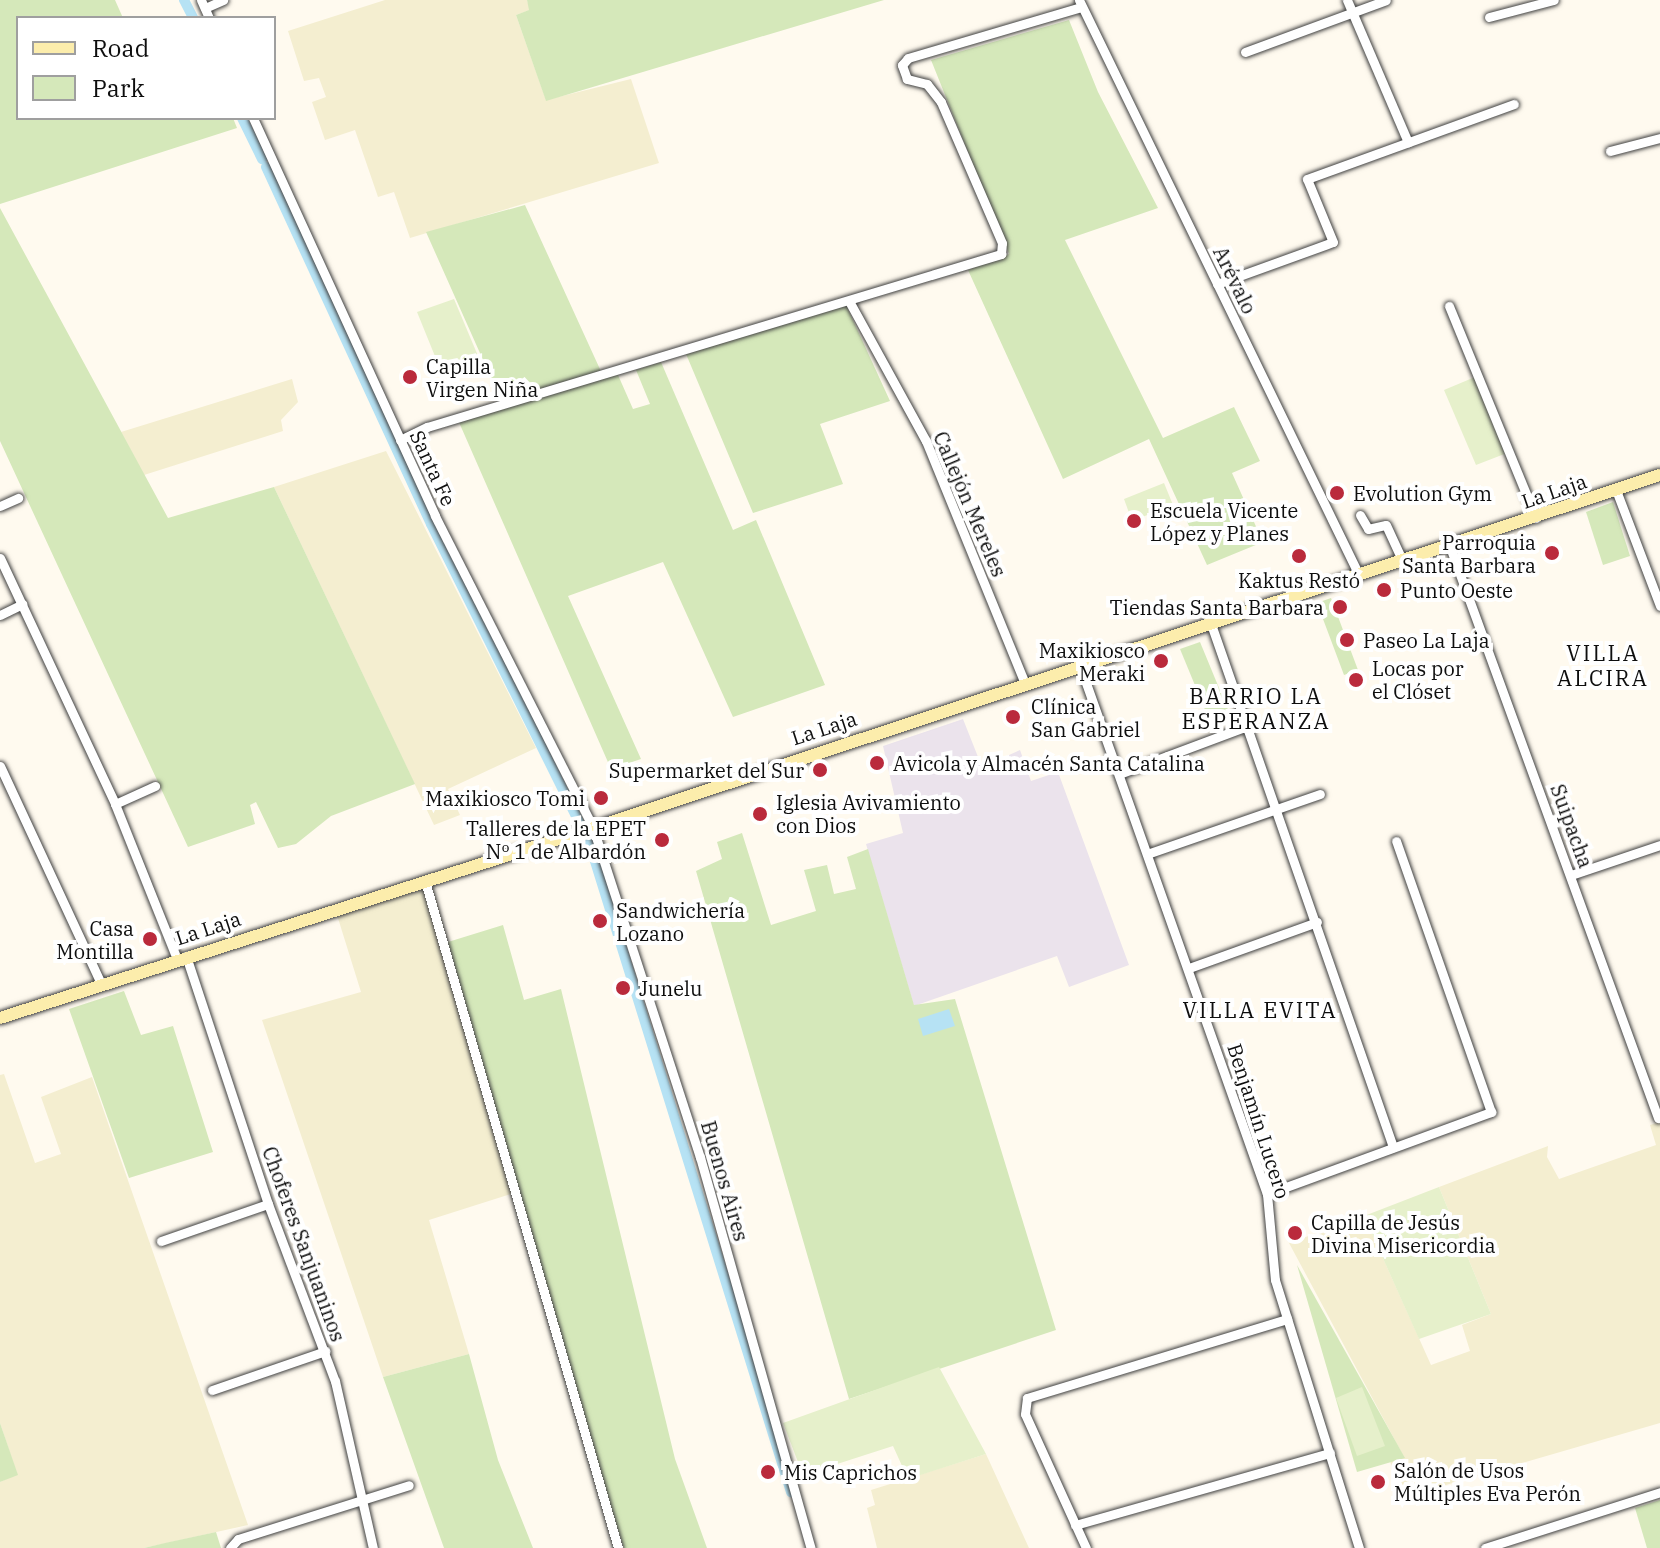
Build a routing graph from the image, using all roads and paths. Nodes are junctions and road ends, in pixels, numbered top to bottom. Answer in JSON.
{"nodes":[{"id":1,"x":223,"y":0,"type":"edge"},
{"id":2,"x":1347,"y":0,"type":"edge"},
{"id":3,"x":1386,"y":0,"type":"edge"},
{"id":4,"x":1554,"y":0,"type":"edge"},
{"id":5,"x":1080,"y":3,"type":"edge"},
{"id":6,"x":203,"y":4,"type":"edge"},
{"id":7,"x":1353,"y":12,"type":"junction"},
{"id":8,"x":1489,"y":17,"type":"dead end"},
{"id":9,"x":1245,"y":52,"type":"dead end"},
{"id":10,"x":1514,"y":104,"type":"dead end"},
{"id":11,"x":254,"y":120,"type":"edge"},
{"id":12,"x":1660,"y":138,"type":"edge"},
{"id":13,"x":1408,"y":142,"type":"junction"},
{"id":14,"x":1610,"y":151,"type":"dead end"},
{"id":15,"x":1217,"y":284,"type":"junction"},
{"id":16,"x":849,"y":301,"type":"junction"},
{"id":17,"x":1449,"y":306,"type":"dead end"},
{"id":18,"x":400,"y":440,"type":"junction"},
{"id":19,"x":1660,"y":475,"type":"edge"},
{"id":20,"x":1616,"y":490,"type":"junction"},
{"id":21,"x":18,"y":498,"type":"dead end"},
{"id":22,"x":0,"y":506,"type":"edge"},
{"id":23,"x":1360,"y":515,"type":"dead end"},
{"id":24,"x":1536,"y":518,"type":"junction"},
{"id":25,"x":1450,"y":547,"type":"junction"},
{"id":26,"x":0,"y":558,"type":"edge"},
{"id":27,"x":1403,"y":562,"type":"junction"},
{"id":28,"x":1359,"y":575,"type":"junction"},
{"id":29,"x":23,"y":604,"type":"junction"},
{"id":30,"x":1660,"y":606,"type":"edge"},
{"id":31,"x":0,"y":615,"type":"edge"},
{"id":32,"x":1211,"y":624,"type":"junction"},
{"id":33,"x":1080,"y":666,"type":"junction"},
{"id":34,"x":1025,"y":684,"type":"junction"},
{"id":35,"x":1245,"y":727,"type":"junction"},
{"id":36,"x":0,"y":766,"type":"edge"},
{"id":37,"x":1119,"y":774,"type":"junction"},
{"id":38,"x":155,"y":786,"type":"dead end"},
{"id":39,"x":11,"y":791,"type":"junction"},
{"id":40,"x":1320,"y":794,"type":"dead end"},
{"id":41,"x":0,"y":796,"type":"edge"},
{"id":42,"x":115,"y":804,"type":"junction"},
{"id":43,"x":1276,"y":809,"type":"junction"},
{"id":44,"x":586,"y":830,"type":"junction"},
{"id":45,"x":1396,"y":841,"type":"dead end"},
{"id":46,"x":1660,"y":845,"type":"edge"},
{"id":47,"x":1147,"y":854,"type":"junction"},
{"id":48,"x":1571,"y":875,"type":"junction"},
{"id":49,"x":425,"y":881,"type":"junction"},
{"id":50,"x":1317,"y":922,"type":"junction"},
{"id":51,"x":182,"y":957,"type":"junction"},
{"id":52,"x":1189,"y":968,"type":"junction"},
{"id":53,"x":101,"y":984,"type":"junction"},
{"id":54,"x":0,"y":1018,"type":"edge"},
{"id":55,"x":1658,"y":1118,"type":"dead end"},
{"id":56,"x":1393,"y":1147,"type":"junction"},
{"id":57,"x":1267,"y":1194,"type":"junction"},
{"id":58,"x":268,"y":1204,"type":"junction"},
{"id":59,"x":161,"y":1241,"type":"dead end"},
{"id":60,"x":1287,"y":1319,"type":"junction"},
{"id":61,"x":325,"y":1351,"type":"junction"},
{"id":62,"x":212,"y":1390,"type":"dead end"},
{"id":63,"x":1330,"y":1453,"type":"junction"},
{"id":64,"x":409,"y":1485,"type":"dead end"},
{"id":65,"x":1660,"y":1492,"type":"edge"},
{"id":66,"x":360,"y":1503,"type":"junction"},
{"id":67,"x":1075,"y":1525,"type":"junction"},
{"id":68,"x":230,"y":1548,"type":"edge"},
{"id":69,"x":373,"y":1548,"type":"edge"},
{"id":70,"x":618,"y":1548,"type":"edge"},
{"id":71,"x":811,"y":1548,"type":"edge"},
{"id":72,"x":1086,"y":1548,"type":"edge"},
{"id":73,"x":1359,"y":1548,"type":"edge"},
{"id":74,"x":1485,"y":1548,"type":"edge"}],
"edges":[{"from":1,"to":6,"type":"street"},
{"from":2,"to":7,"type":"street"},
{"from":3,"to":7,"type":"street"},
{"from":4,"to":8,"type":"street"},
{"from":5,"to":15,"type":"street","name":"Arévalo"},
{"from":5,"to":16,"type":"street"},
{"from":7,"to":9,"type":"street"},
{"from":7,"to":13,"type":"street"},
{"from":10,"to":13,"type":"street"},
{"from":11,"to":18,"type":"street","name":"Santa Fe"},
{"from":12,"to":14,"type":"street"},
{"from":13,"to":15,"type":"street"},
{"from":15,"to":28,"type":"street","name":"Arévalo"},
{"from":16,"to":18,"type":"street"},
{"from":16,"to":34,"type":"street","name":"Callejón Mereles"},
{"from":17,"to":24,"type":"street"},
{"from":18,"to":44,"type":"street","name":"Santa Fe"},
{"from":19,"to":20,"type":"main road","name":"La Laja"},
{"from":20,"to":24,"type":"main road","name":"La Laja"},
{"from":20,"to":30,"type":"street"},
{"from":21,"to":22,"type":"street"},
{"from":23,"to":27,"type":"street"},
{"from":24,"to":25,"type":"main road","name":"La Laja"},
{"from":25,"to":27,"type":"main road","name":"La Laja"},
{"from":25,"to":48,"type":"street","name":"Suipacha"},
{"from":26,"to":29,"type":"street","name":"Choferes Sanjuaninos"},
{"from":27,"to":28,"type":"main road","name":"La Laja"},
{"from":28,"to":32,"type":"main road","name":"La Laja"},
{"from":29,"to":31,"type":"street"},
{"from":29,"to":42,"type":"street","name":"Choferes Sanjuaninos"},
{"from":32,"to":33,"type":"main road","name":"La Laja"},
{"from":32,"to":35,"type":"street"},
{"from":33,"to":34,"type":"main road","name":"La Laja"},
{"from":33,"to":37,"type":"street","name":"Benjamín Lucero"},
{"from":34,"to":44,"type":"main road","name":"La Laja"},
{"from":35,"to":37,"type":"street"},
{"from":35,"to":43,"type":"street"},
{"from":36,"to":39,"type":"street"},
{"from":37,"to":47,"type":"street","name":"Benjamín Lucero"},
{"from":38,"to":42,"type":"street"},
{"from":39,"to":41,"type":"street"},
{"from":39,"to":53,"type":"street"},
{"from":40,"to":43,"type":"street"},
{"from":42,"to":51,"type":"street","name":"Choferes Sanjuaninos"},
{"from":43,"to":47,"type":"street"},
{"from":43,"to":50,"type":"street"},
{"from":44,"to":49,"type":"main road","name":"La Laja"},
{"from":44,"to":71,"type":"street","name":"Buenos Aires"},
{"from":45,"to":56,"type":"street"},
{"from":46,"to":48,"type":"street"},
{"from":47,"to":52,"type":"street","name":"Benjamín Lucero"},
{"from":48,"to":55,"type":"street","name":"Suipacha"},
{"from":49,"to":51,"type":"main road","name":"La Laja"},
{"from":49,"to":70,"type":"street"},
{"from":50,"to":52,"type":"street"},
{"from":50,"to":56,"type":"street"},
{"from":51,"to":53,"type":"main road","name":"La Laja"},
{"from":51,"to":58,"type":"street","name":"Choferes Sanjuaninos"},
{"from":52,"to":57,"type":"street","name":"Benjamín Lucero"},
{"from":53,"to":54,"type":"main road","name":"La Laja"},
{"from":56,"to":57,"type":"street"},
{"from":57,"to":60,"type":"street","name":"Benjamín Lucero"},
{"from":58,"to":59,"type":"street"},
{"from":58,"to":61,"type":"street","name":"Choferes Sanjuaninos"},
{"from":60,"to":63,"type":"street","name":"Benjamín Lucero"},
{"from":60,"to":67,"type":"street"},
{"from":61,"to":62,"type":"street"},
{"from":61,"to":66,"type":"street","name":"Choferes Sanjuaninos"},
{"from":63,"to":67,"type":"street"},
{"from":63,"to":73,"type":"street","name":"Benjamín Lucero"},
{"from":64,"to":66,"type":"street"},
{"from":65,"to":74,"type":"street"},
{"from":66,"to":68,"type":"street"},
{"from":66,"to":69,"type":"street","name":"Choferes Sanjuaninos"},
{"from":67,"to":72,"type":"street"}]}
